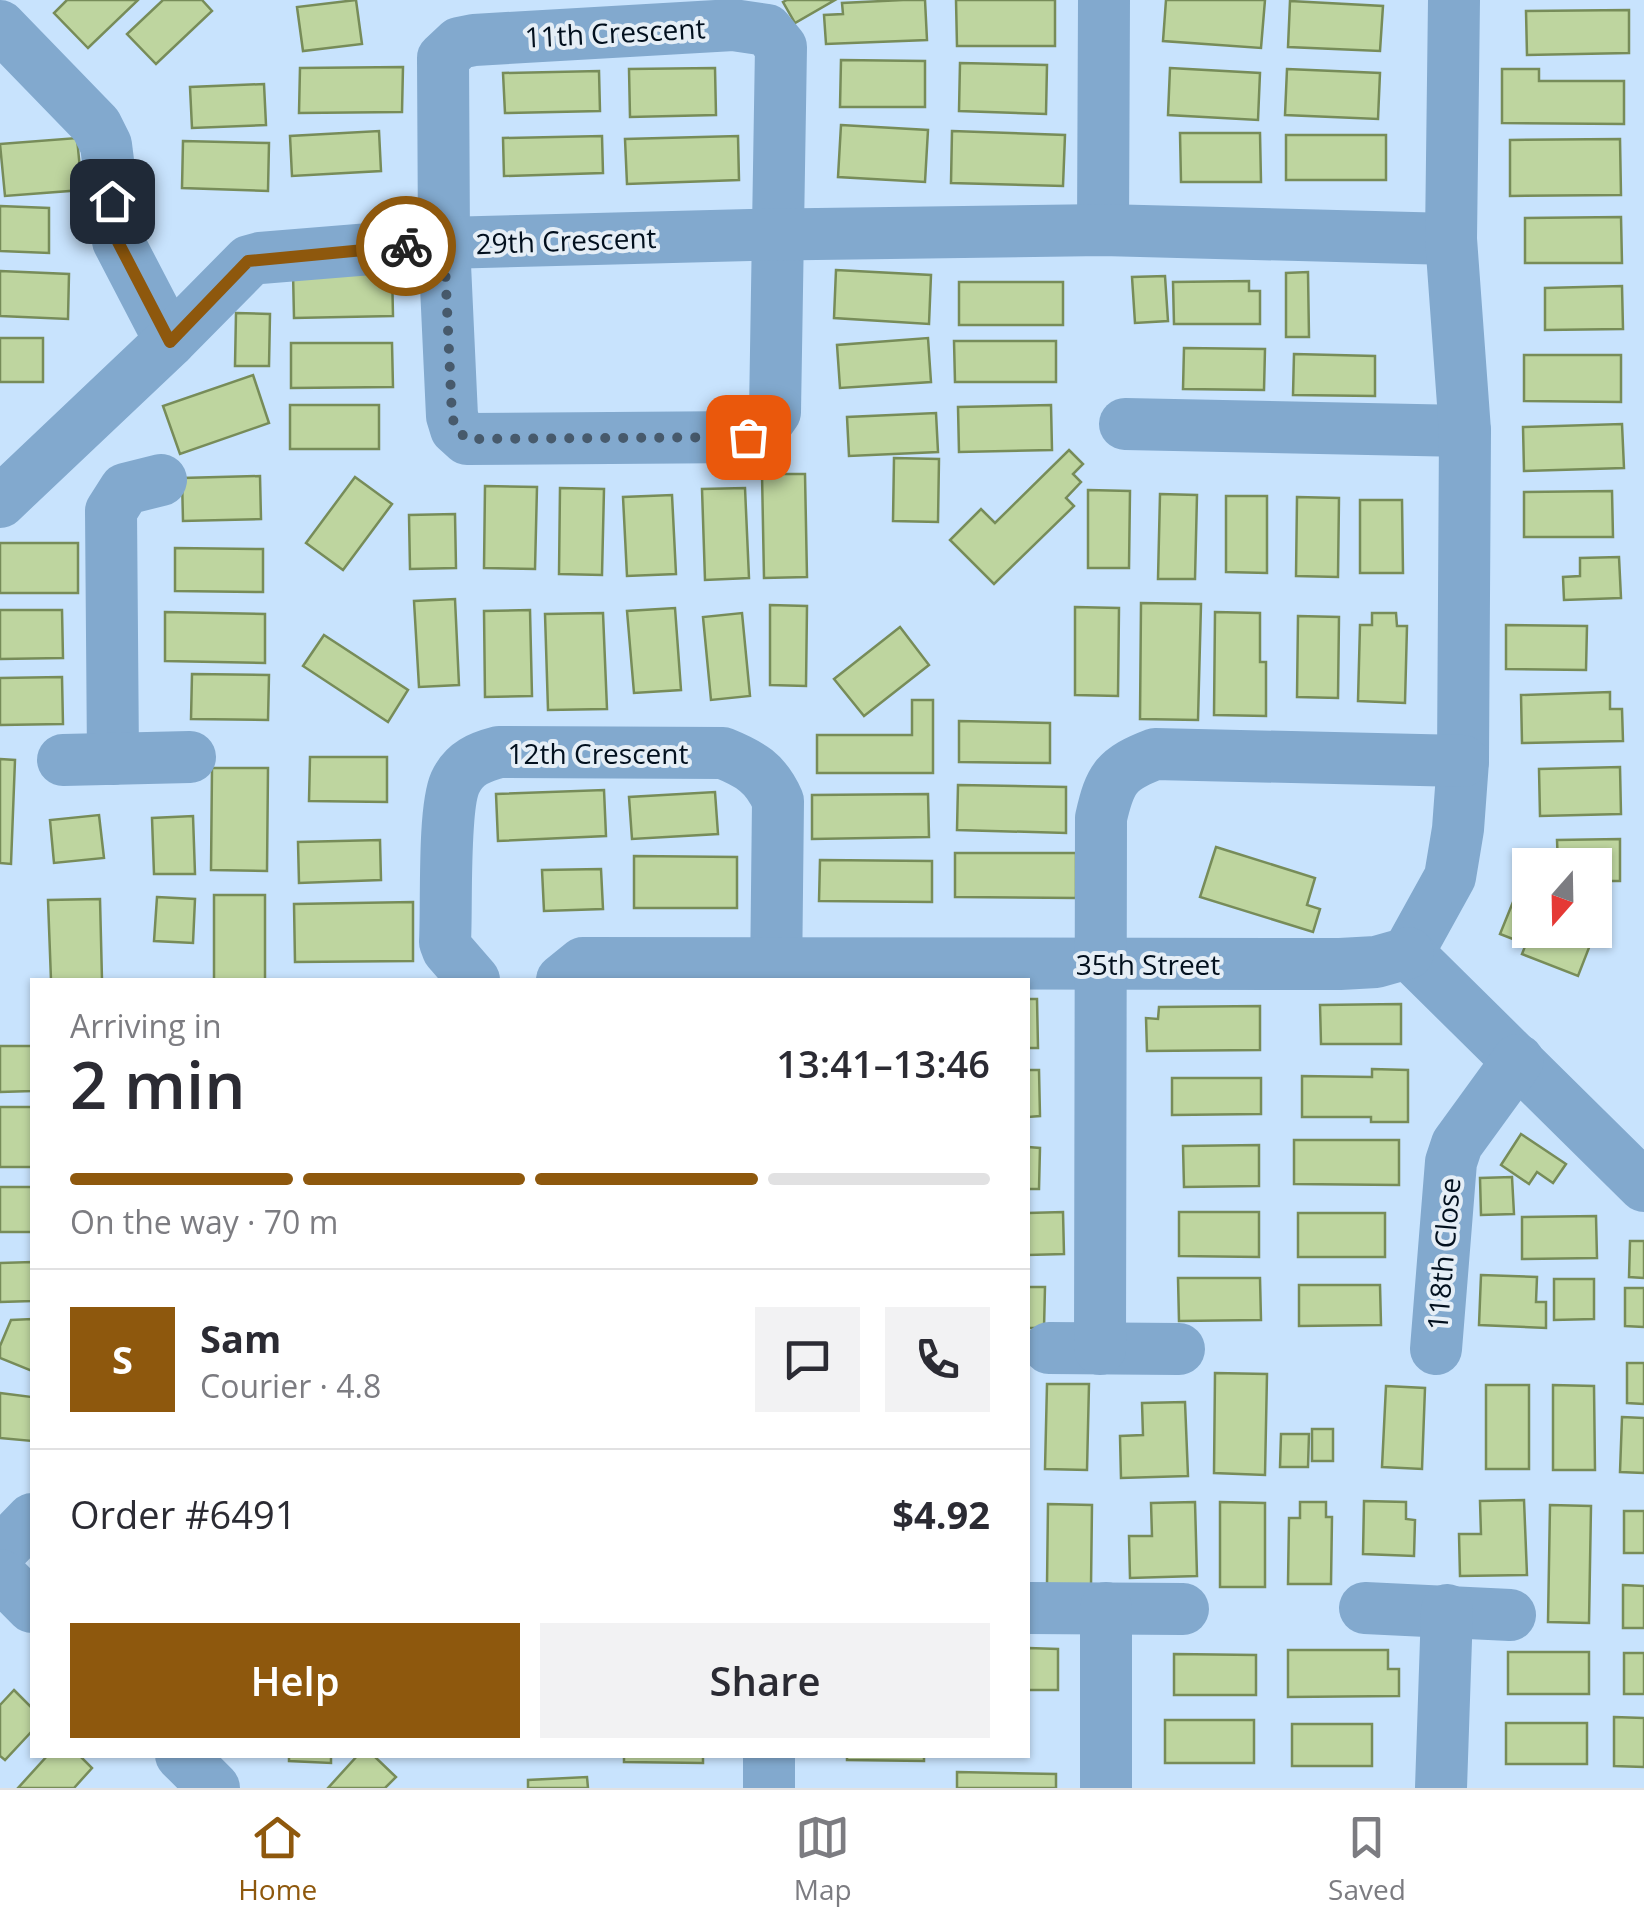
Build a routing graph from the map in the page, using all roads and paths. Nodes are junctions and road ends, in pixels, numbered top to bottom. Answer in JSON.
{"nodes":[{"id":1,"x":1104,"y":0,"type":"edge"},
{"id":2,"x":1454,"y":0,"type":"edge"},
{"id":3,"x":0,"y":26,"type":"edge"},
{"id":4,"x":1103,"y":230,"type":"junction"},
{"id":5,"x":765,"y":235,"type":"junction"},
{"id":6,"x":1451,"y":239,"type":"junction"},
{"id":7,"x":444,"y":243,"type":"junction"},
{"id":8,"x":170,"y":342,"type":"junction"},
{"id":9,"x":1125,"y":424,"type":"dead end"},
{"id":10,"x":1465,"y":432,"type":"junction"},
{"id":11,"x":74,"y":433,"type":"junction"},
{"id":12,"x":0,"y":502,"type":"edge"},
{"id":13,"x":190,"y":758,"type":"dead end"},
{"id":14,"x":1463,"y":760,"type":"junction"},
{"id":15,"x":1408,"y":953,"type":"junction"},
{"id":16,"x":1100,"y":964,"type":"junction"},
{"id":17,"x":776,"y":971,"type":"edge"},
{"id":18,"x":472,"y":978,"type":"edge"},
{"id":19,"x":564,"y":978,"type":"edge"},
{"id":20,"x":1518,"y":1060,"type":"junction"},
{"id":21,"x":1644,"y":1186,"type":"edge"},
{"id":22,"x":1049,"y":1348,"type":"dead end"},
{"id":23,"x":1100,"y":1348,"type":"junction"},
{"id":24,"x":1179,"y":1349,"type":"dead end"},
{"id":25,"x":1436,"y":1349,"type":"dead end"},
{"id":26,"x":30,"y":1521,"type":"edge"},
{"id":27,"x":0,"y":1552,"type":"edge"},
{"id":28,"x":0,"y":1575,"type":"edge"},
{"id":29,"x":30,"y":1605,"type":"edge"},
{"id":30,"x":1030,"y":1608,"type":"edge"},
{"id":31,"x":1106,"y":1608,"type":"junction"},
{"id":32,"x":1365,"y":1608,"type":"dead end"},
{"id":33,"x":1183,"y":1609,"type":"dead end"},
{"id":34,"x":1446,"y":1610,"type":"junction"},
{"id":35,"x":1510,"y":1615,"type":"dead end"},
{"id":36,"x":184,"y":1758,"type":"edge"},
{"id":37,"x":769,"y":1758,"type":"edge"},
{"id":38,"x":214,"y":1788,"type":"edge"},
{"id":39,"x":769,"y":1788,"type":"edge"},
{"id":40,"x":1106,"y":1788,"type":"edge"},
{"id":41,"x":1441,"y":1788,"type":"edge"}],
"edges":[{"from":1,"to":4,"type":"street"},
{"from":2,"to":6,"type":"street"},
{"from":3,"to":8,"type":"street"},
{"from":4,"to":5,"type":"street","name":"29th Crescent"},
{"from":4,"to":6,"type":"street","name":"29th Crescent"},
{"from":5,"to":7,"type":"street","name":"29th Crescent"},
{"from":5,"to":7,"type":"street"},
{"from":5,"to":7,"type":"street","name":"11th Crescent"},
{"from":6,"to":10,"type":"street"},
{"from":7,"to":8,"type":"street","name":"29th Crescent"},
{"from":8,"to":11,"type":"street","name":"29th Crescent"},
{"from":9,"to":10,"type":"street"},
{"from":10,"to":14,"type":"street"},
{"from":11,"to":12,"type":"street","name":"29th Crescent"},
{"from":11,"to":13,"type":"street"},
{"from":14,"to":15,"type":"street"},
{"from":14,"to":16,"type":"street"},
{"from":15,"to":16,"type":"street","name":"35th Street"},
{"from":15,"to":20,"type":"street"},
{"from":16,"to":17,"type":"street","name":"35th Street"},
{"from":16,"to":23,"type":"street"},
{"from":17,"to":18,"type":"street","name":"12th Crescent"},
{"from":17,"to":19,"type":"street","name":"35th Street"},
{"from":20,"to":21,"type":"street"},
{"from":20,"to":25,"type":"street","name":"118th Close"},
{"from":22,"to":23,"type":"street"},
{"from":23,"to":24,"type":"street"},
{"from":26,"to":27,"type":"street"},
{"from":28,"to":29,"type":"street"},
{"from":30,"to":31,"type":"street"},
{"from":31,"to":33,"type":"street"},
{"from":31,"to":40,"type":"street"},
{"from":32,"to":34,"type":"street"},
{"from":34,"to":35,"type":"street"},
{"from":34,"to":41,"type":"street"},
{"from":36,"to":38,"type":"street"},
{"from":37,"to":39,"type":"street"}]}
